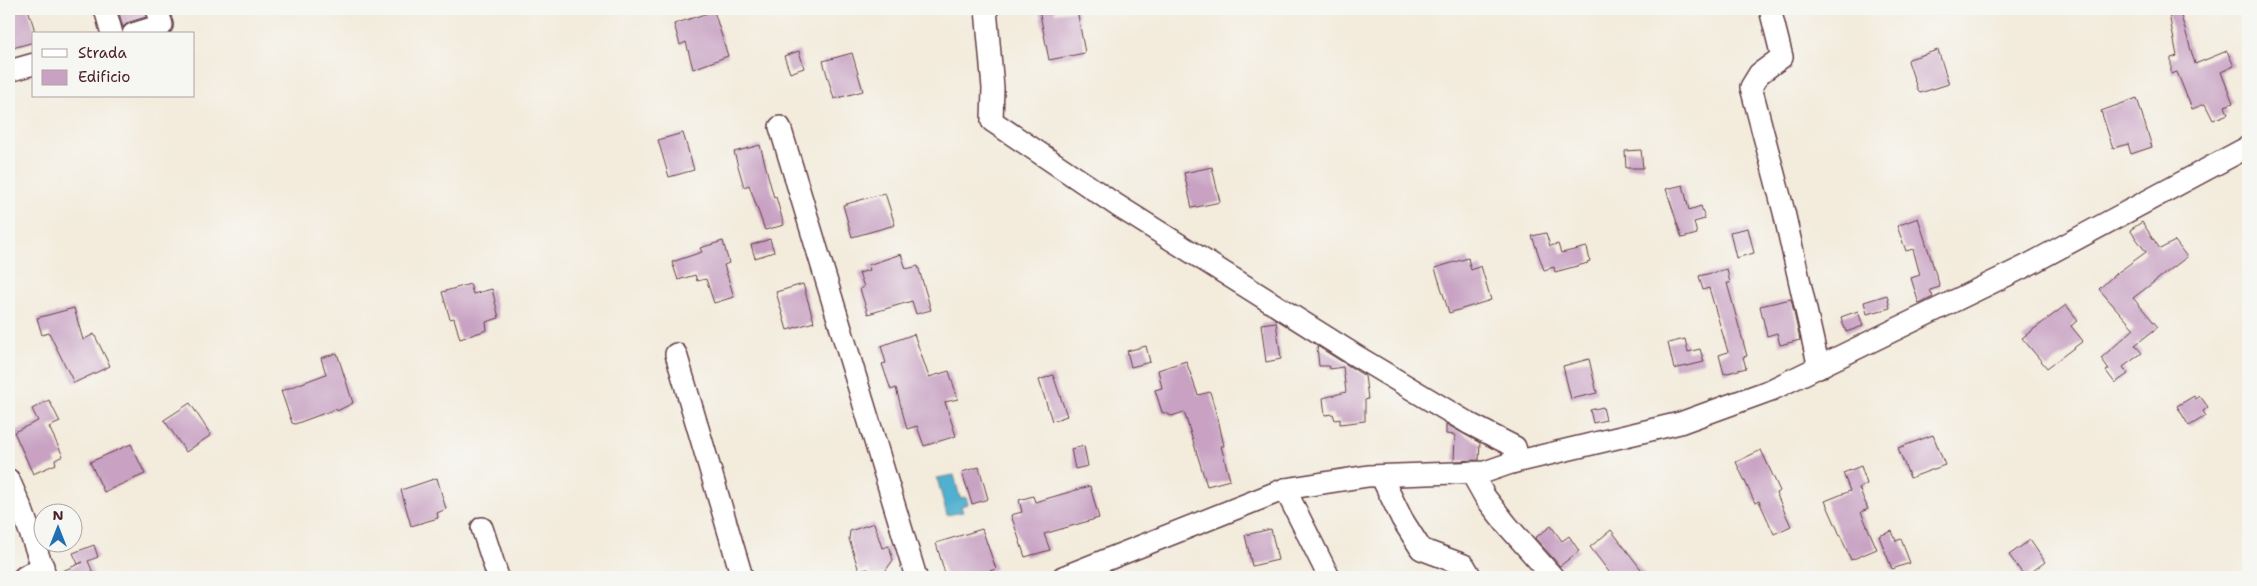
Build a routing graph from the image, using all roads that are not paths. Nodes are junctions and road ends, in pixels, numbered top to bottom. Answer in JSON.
{"nodes":[{"id":1,"x":105,"y":9,"type":"edge"},
{"id":2,"x":157,"y":9,"type":"edge"},
{"id":3,"x":986,"y":9,"type":"edge"},
{"id":4,"x":1770,"y":9,"type":"edge"},
{"id":5,"x":111,"y":32,"type":"edge"},
{"id":6,"x":139,"y":32,"type":"edge"},
{"id":7,"x":32,"y":65,"type":"edge"},
{"id":8,"x":9,"y":71,"type":"edge"},
{"id":9,"x":780,"y":127,"type":"dead end"},
{"id":10,"x":2248,"y":147,"type":"edge"},
{"id":11,"x":676,"y":354,"type":"dead end"},
{"id":12,"x":1819,"y":368,"type":"junction"},
{"id":13,"x":1511,"y":463,"type":"junction"},
{"id":14,"x":1471,"y":472,"type":"junction"},
{"id":15,"x":1381,"y":476,"type":"junction"},
{"id":16,"x":9,"y":480,"type":"edge"},
{"id":17,"x":1285,"y":489,"type":"junction"},
{"id":18,"x":482,"y":528,"type":"dead end"},
{"id":19,"x":44,"y":571,"type":"edge"},
{"id":20,"x":24,"y":577,"type":"edge"},
{"id":21,"x":498,"y":577,"type":"edge"},
{"id":22,"x":742,"y":577,"type":"edge"},
{"id":23,"x":916,"y":577,"type":"edge"},
{"id":24,"x":1063,"y":577,"type":"edge"},
{"id":25,"x":1329,"y":577,"type":"edge"},
{"id":26,"x":1472,"y":577,"type":"edge"},
{"id":27,"x":1553,"y":577,"type":"edge"}],
"edges":[{"from":1,"to":5,"type":"street"},
{"from":2,"to":6,"type":"street"},
{"from":3,"to":13,"type":"street"},
{"from":4,"to":12,"type":"street"},
{"from":7,"to":8,"type":"street"},
{"from":9,"to":23,"type":"street"},
{"from":10,"to":12,"type":"street"},
{"from":11,"to":22,"type":"street"},
{"from":12,"to":13,"type":"street"},
{"from":13,"to":14,"type":"street"},
{"from":14,"to":15,"type":"street"},
{"from":14,"to":27,"type":"street"},
{"from":15,"to":17,"type":"street"},
{"from":15,"to":26,"type":"street"},
{"from":16,"to":19,"type":"street"},
{"from":17,"to":24,"type":"street"},
{"from":17,"to":25,"type":"street"},
{"from":18,"to":21,"type":"street"},
{"from":19,"to":20,"type":"street"}]}
